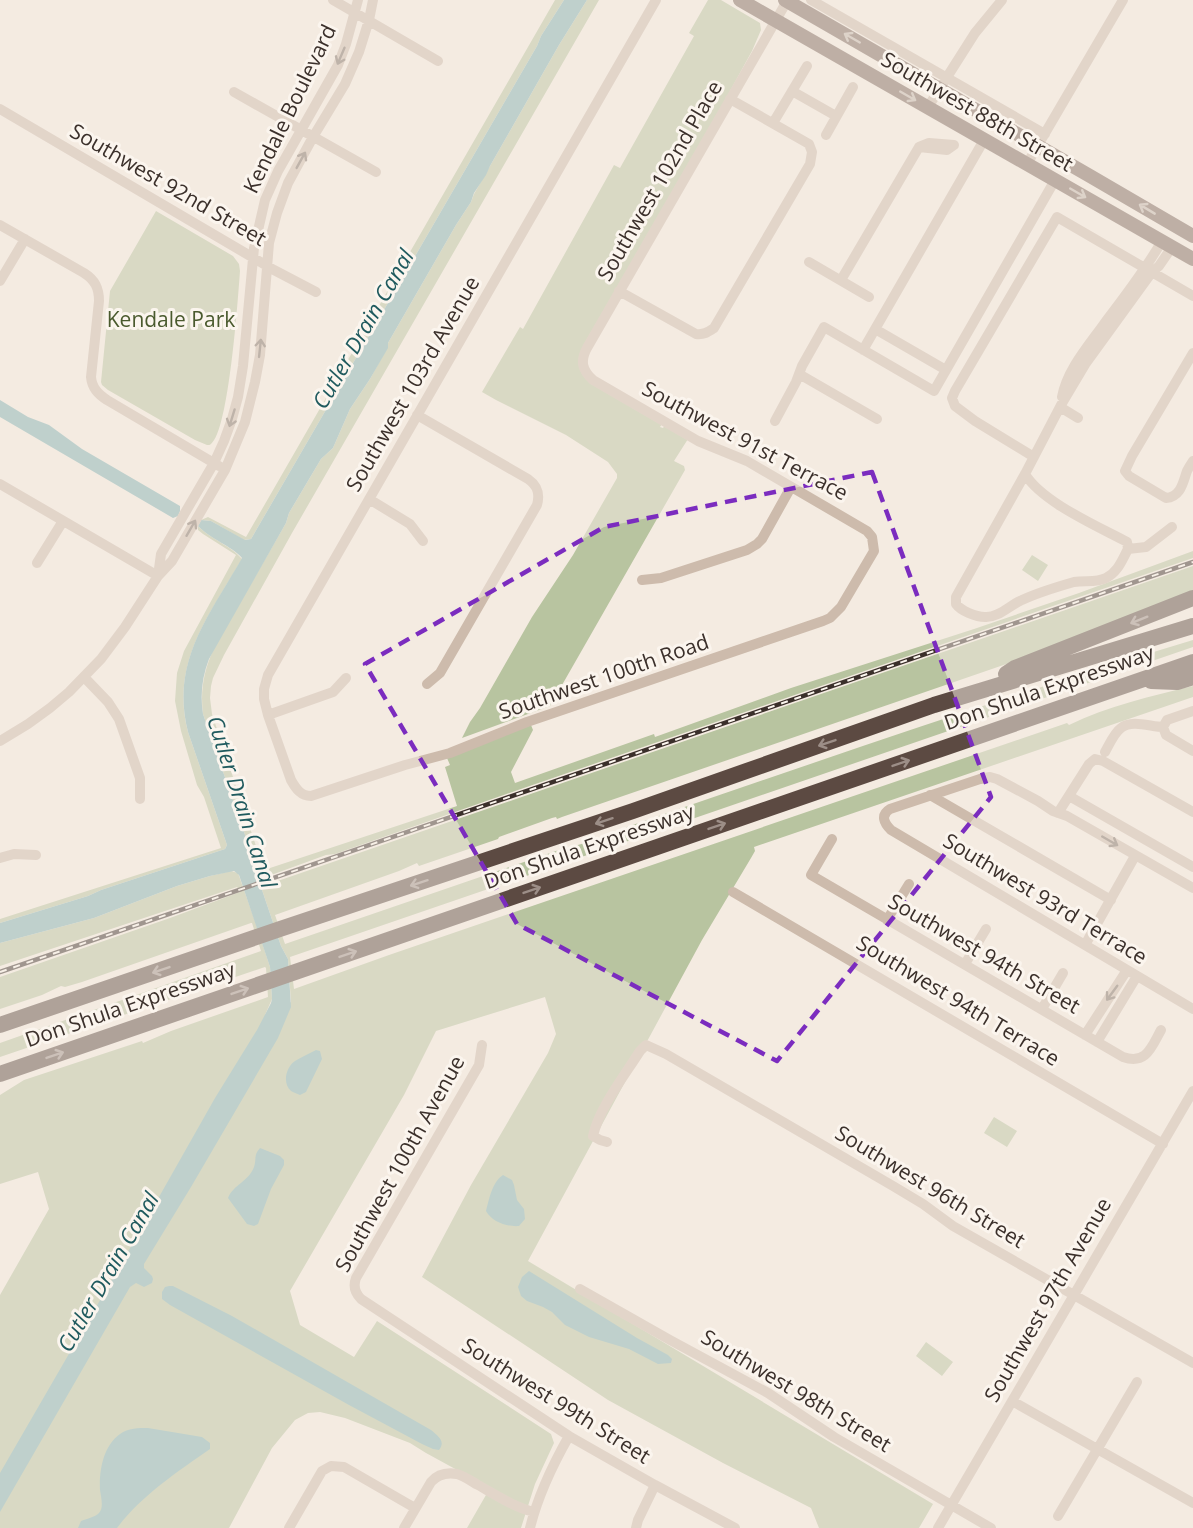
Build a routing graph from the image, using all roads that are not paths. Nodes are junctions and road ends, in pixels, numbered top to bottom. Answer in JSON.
{"nodes":[{"id":1,"x":333,"y":0,"type":"edge"},
{"id":2,"x":358,"y":0,"type":"edge"},
{"id":3,"x":373,"y":0,"type":"edge"},
{"id":4,"x":656,"y":0,"type":"edge"},
{"id":5,"x":741,"y":0,"type":"edge"},
{"id":6,"x":811,"y":0,"type":"edge"},
{"id":7,"x":1122,"y":0,"type":"edge"},
{"id":8,"x":786,"y":1,"type":"edge"},
{"id":9,"x":999,"y":1,"type":"edge"},
{"id":10,"x":356,"y":13,"type":"junction"},
{"id":11,"x":369,"y":20,"type":"junction"},
{"id":12,"x":776,"y":20,"type":"junction"},
{"id":13,"x":438,"y":61,"type":"dead end"},
{"id":14,"x":807,"y":66,"type":"dead end"},
{"id":15,"x":942,"y":83,"type":"junction"},
{"id":16,"x":853,"y":87,"type":"dead end"},
{"id":17,"x":792,"y":91,"type":"junction"},
{"id":18,"x":234,"y":92,"type":"dead end"},
{"id":19,"x":730,"y":99,"type":"junction"},
{"id":20,"x":928,"y":108,"type":"junction"},
{"id":21,"x":0,"y":109,"type":"edge"},
{"id":22,"x":836,"y":116,"type":"junction"},
{"id":23,"x":773,"y":123,"type":"junction"},
{"id":24,"x":966,"y":129,"type":"junction"},
{"id":25,"x":301,"y":130,"type":"junction"},
{"id":26,"x":826,"y":135,"type":"dead end"},
{"id":27,"x":313,"y":137,"type":"junction"},
{"id":28,"x":984,"y":140,"type":"junction"},
{"id":29,"x":1041,"y":140,"type":"junction"},
{"id":30,"x":1027,"y":164,"type":"junction"},
{"id":31,"x":376,"y":171,"type":"dead end"},
{"id":32,"x":1055,"y":180,"type":"junction"},
{"id":33,"x":0,"y":225,"type":"edge"},
{"id":34,"x":1193,"y":236,"type":"edge"},
{"id":35,"x":25,"y":239,"type":"junction"},
{"id":36,"x":1167,"y":244,"type":"junction"},
{"id":37,"x":254,"y":258,"type":"junction"},
{"id":38,"x":1193,"y":259,"type":"edge"},
{"id":39,"x":809,"y":262,"type":"dead end"},
{"id":40,"x":267,"y":266,"type":"junction"},
{"id":41,"x":1149,"y":270,"type":"junction"},
{"id":42,"x":841,"y":280,"type":"junction"},
{"id":43,"x":0,"y":281,"type":"edge"},
{"id":44,"x":619,"y":291,"type":"junction"},
{"id":45,"x":316,"y":292,"type":"dead end"},
{"id":46,"x":1193,"y":296,"type":"edge"},
{"id":47,"x":869,"y":297,"type":"dead end"},
{"id":48,"x":875,"y":329,"type":"junction"},
{"id":49,"x":863,"y":350,"type":"junction"},
{"id":50,"x":1193,"y":353,"type":"edge"},
{"id":51,"x":946,"y":370,"type":"junction"},
{"id":52,"x":799,"y":374,"type":"junction"},
{"id":53,"x":593,"y":380,"type":"joint"},
{"id":54,"x":1060,"y":406,"type":"junction"},
{"id":55,"x":417,"y":415,"type":"junction"},
{"id":56,"x":1078,"y":418,"type":"dead end"},
{"id":57,"x":877,"y":419,"type":"dead end"},
{"id":58,"x":775,"y":421,"type":"dead end"},
{"id":59,"x":1034,"y":457,"type":"junction"},
{"id":60,"x":1193,"y":461,"type":"edge"},
{"id":61,"x":214,"y":463,"type":"junction"},
{"id":62,"x":225,"y":470,"type":"junction"},
{"id":63,"x":1025,"y":474,"type":"junction"},
{"id":64,"x":0,"y":484,"type":"edge"},
{"id":65,"x":791,"y":487,"type":"junction"},
{"id":66,"x":369,"y":499,"type":"junction"},
{"id":67,"x":63,"y":521,"type":"junction"},
{"id":68,"x":1172,"y":527,"type":"dead end"},
{"id":69,"x":873,"y":541,"type":"joint"},
{"id":70,"x":423,"y":542,"type":"dead end"},
{"id":71,"x":1128,"y":549,"type":"junction"},
{"id":72,"x":37,"y":563,"type":"dead end"},
{"id":73,"x":158,"y":576,"type":"junction"},
{"id":74,"x":642,"y":580,"type":"dead end"},
{"id":75,"x":1193,"y":598,"type":"edge"},
{"id":76,"x":1193,"y":626,"type":"edge"},
{"id":77,"x":1193,"y":662,"type":"edge"},
{"id":78,"x":84,"y":677,"type":"junction"},
{"id":79,"x":1193,"y":677,"type":"edge"},
{"id":80,"x":346,"y":678,"type":"dead end"},
{"id":81,"x":1138,"y":681,"type":"junction"},
{"id":82,"x":426,"y":684,"type":"dead end"},
{"id":83,"x":982,"y":690,"type":"junction"},
{"id":84,"x":1193,"y":711,"type":"edge"},
{"id":85,"x":268,"y":715,"type":"junction"},
{"id":86,"x":1163,"y":727,"type":"junction"},
{"id":87,"x":0,"y":741,"type":"edge"},
{"id":88,"x":1193,"y":751,"type":"edge"},
{"id":89,"x":1105,"y":752,"type":"dead end"},
{"id":90,"x":303,"y":794,"type":"joint"},
{"id":91,"x":930,"y":795,"type":"junction"},
{"id":92,"x":1070,"y":796,"type":"junction"},
{"id":93,"x":140,"y":799,"type":"dead end"},
{"id":94,"x":1061,"y":810,"type":"junction"},
{"id":95,"x":1193,"y":812,"type":"edge"},
{"id":96,"x":832,"y":839,"type":"dead end"},
{"id":97,"x":36,"y":855,"type":"dead end"},
{"id":98,"x":1135,"y":855,"type":"junction"},
{"id":99,"x":0,"y":858,"type":"edge"},
{"id":100,"x":1193,"y":867,"type":"edge"},
{"id":101,"x":909,"y":884,"type":"dead end"},
{"id":102,"x":1193,"y":888,"type":"edge"},
{"id":103,"x":733,"y":892,"type":"dead end"},
{"id":104,"x":1110,"y":900,"type":"junction"},
{"id":105,"x":887,"y":920,"type":"junction"},
{"id":106,"x":986,"y":929,"type":"dead end"},
{"id":107,"x":1085,"y":945,"type":"junction"},
{"id":108,"x":965,"y":964,"type":"junction"},
{"id":109,"x":1127,"y":970,"type":"junction"},
{"id":110,"x":1063,"y":973,"type":"dead end"},
{"id":111,"x":1137,"y":976,"type":"junction"},
{"id":112,"x":1042,"y":1009,"type":"junction"},
{"id":113,"x":1193,"y":1009,"type":"edge"},
{"id":114,"x":0,"y":1025,"type":"edge"},
{"id":115,"x":1161,"y":1030,"type":"dead end"},
{"id":116,"x":1085,"y":1035,"type":"junction"},
{"id":117,"x":1097,"y":1042,"type":"junction"},
{"id":118,"x":482,"y":1045,"type":"dead end"},
{"id":119,"x":0,"y":1074,"type":"edge"},
{"id":120,"x":1193,"y":1091,"type":"edge"},
{"id":121,"x":607,"y":1142,"type":"dead end"},
{"id":122,"x":1162,"y":1144,"type":"junction"},
{"id":123,"x":580,"y":1289,"type":"dead end"},
{"id":124,"x":1074,"y":1296,"type":"junction"},
{"id":125,"x":362,"y":1299,"type":"joint"},
{"id":126,"x":1193,"y":1363,"type":"edge"},
{"id":127,"x":1137,"y":1382,"type":"dead end"},
{"id":128,"x":1012,"y":1401,"type":"junction"},
{"id":129,"x":569,"y":1436,"type":"junction"},
{"id":130,"x":1097,"y":1449,"type":"junction"},
{"id":131,"x":655,"y":1485,"type":"junction"},
{"id":132,"x":1193,"y":1503,"type":"edge"},
{"id":133,"x":951,"y":1505,"type":"junction"},
{"id":134,"x":415,"y":1508,"type":"junction"},
{"id":135,"x":534,"y":1512,"type":"junction"},
{"id":136,"x":1058,"y":1516,"type":"dead end"},
{"id":137,"x":289,"y":1528,"type":"edge"},
{"id":138,"x":404,"y":1528,"type":"edge"},
{"id":139,"x":530,"y":1528,"type":"edge"},
{"id":140,"x":636,"y":1528,"type":"edge"},
{"id":141,"x":735,"y":1528,"type":"edge"},
{"id":142,"x":938,"y":1528,"type":"edge"},
{"id":143,"x":991,"y":1528,"type":"edge"}],
"edges":[{"from":1,"to":10,"type":"street"},
{"from":2,"to":10,"type":"street","name":"Kendale Boulevard"},
{"from":3,"to":11,"type":"street","name":"Kendale Boulevard"},
{"from":4,"to":55,"type":"street","name":"Southwest 103rd Avenue"},
{"from":5,"to":12,"type":"main road","name":"Southwest 88th Street"},
{"from":6,"to":15,"type":"street","name":"Southwest 88th Street"},
{"from":7,"to":29,"type":"street"},
{"from":8,"to":12,"type":"street","name":"Southwest 102nd Place"},
{"from":15,"to":8,"type":"main road","name":"Southwest 88th Street","one_way":true},
{"from":9,"to":15,"type":"street"},
{"from":10,"to":11,"type":"street"},
{"from":10,"to":25,"type":"street","name":"Kendale Boulevard","one_way":true},
{"from":11,"to":13,"type":"street"},
{"from":11,"to":27,"type":"street","name":"Kendale Boulevard"},
{"from":12,"to":19,"type":"street","name":"Southwest 102nd Place"},
{"from":12,"to":20,"type":"main road","name":"Southwest 88th Street","one_way":true},
{"from":14,"to":17,"type":"street"},
{"from":15,"to":20,"type":"street"},
{"from":15,"to":29,"type":"main road","name":"Southwest 88th Street"},
{"from":16,"to":22,"type":"street"},
{"from":17,"to":22,"type":"street"},
{"from":17,"to":23,"type":"street"},
{"from":18,"to":25,"type":"street"},
{"from":19,"to":23,"type":"street"},
{"from":19,"to":44,"type":"street","name":"Southwest 102nd Place"},
{"from":20,"to":24,"type":"main road","name":"Southwest 88th Street"},
{"from":21,"to":37,"type":"street","name":"Southwest 92nd Street"},
{"from":22,"to":26,"type":"street"},
{"from":23,"to":44,"type":"street"},
{"from":24,"to":28,"type":"main road","name":"Southwest 88th Street"},
{"from":24,"to":42,"type":"street"},
{"from":25,"to":27,"type":"street"},
{"from":25,"to":37,"type":"street","name":"Kendale Boulevard"},
{"from":27,"to":31,"type":"street"},
{"from":40,"to":27,"type":"street","name":"Kendale Boulevard","one_way":true},
{"from":28,"to":30,"type":"main road","name":"Southwest 88th Street"},
{"from":28,"to":48,"type":"street"},
{"from":29,"to":30,"type":"street"},
{"from":34,"to":29,"type":"main road","name":"Southwest 88th Street","one_way":true},
{"from":30,"to":32,"type":"main road","name":"Southwest 88th Street"},
{"from":32,"to":36,"type":"main road","name":"Southwest 88th Street","one_way":true},
{"from":32,"to":51,"type":"street"},
{"from":33,"to":35,"type":"street"},
{"from":35,"to":43,"type":"street"},
{"from":35,"to":61,"type":"street"},
{"from":36,"to":38,"type":"main road","name":"Southwest 88th Street"},
{"from":36,"to":41,"type":"street"},
{"from":37,"to":40,"type":"street","name":"Southwest 92nd Street"},
{"from":37,"to":61,"type":"street","name":"Kendale Boulevard","one_way":true},
{"from":39,"to":42,"type":"street"},
{"from":40,"to":45,"type":"street","name":"Southwest 92nd Street"},
{"from":62,"to":40,"type":"street","name":"Kendale Boulevard","one_way":true},
{"from":41,"to":46,"type":"street"},
{"from":41,"to":54,"type":"street"},
{"from":41,"to":59,"type":"street"},
{"from":42,"to":47,"type":"street"},
{"from":44,"to":53,"type":"street","name":"Southwest 102nd Place"},
{"from":48,"to":49,"type":"street"},
{"from":48,"to":51,"type":"street"},
{"from":49,"to":51,"type":"street"},
{"from":49,"to":52,"type":"street"},
{"from":50,"to":60,"type":"street"},
{"from":52,"to":57,"type":"street"},
{"from":52,"to":58,"type":"street"},
{"from":53,"to":65,"type":"street","name":"Southwest 91st Terrace"},
{"from":54,"to":56,"type":"street"},
{"from":54,"to":59,"type":"street"},
{"from":55,"to":66,"type":"street","name":"Southwest 103rd Avenue"},
{"from":55,"to":82,"type":"street"},
{"from":59,"to":63,"type":"street"},
{"from":61,"to":62,"type":"street"},
{"from":61,"to":73,"type":"street","name":"Kendale Boulevard"},
{"from":73,"to":62,"type":"street","name":"Kendale Boulevard","one_way":true},
{"from":63,"to":71,"type":"street"},
{"from":63,"to":71,"type":"street"},
{"from":64,"to":67,"type":"street"},
{"from":65,"to":69,"type":"street","name":"Southwest 91st Terrace"},
{"from":65,"to":74,"type":"street"},
{"from":66,"to":70,"type":"street"},
{"from":66,"to":85,"type":"street","name":"Southwest 103rd Avenue"},
{"from":67,"to":72,"type":"street"},
{"from":67,"to":73,"type":"street"},
{"from":68,"to":71,"type":"street"},
{"from":69,"to":90,"type":"street","name":"Southwest 100th Road"},
{"from":73,"to":78,"type":"street","name":"Kendale Boulevard"},
{"from":75,"to":83,"type":"highway","one_way":true},
{"from":76,"to":83,"type":"highway","name":"Don Shula Expressway"},
{"from":77,"to":81,"type":"highway","name":"Don Shula Expressway"},
{"from":78,"to":87,"type":"street","name":"Kendale Boulevard"},
{"from":78,"to":93,"type":"street"},
{"from":79,"to":81,"type":"highway"},
{"from":80,"to":85,"type":"street"},
{"from":119,"to":81,"type":"highway","name":"Don Shula Expressway","one_way":true},
{"from":83,"to":114,"type":"highway","name":"Don Shula Expressway","one_way":true},
{"from":84,"to":86,"type":"street"},
{"from":85,"to":90,"type":"street","name":"Southwest 103rd Avenue"},
{"from":86,"to":88,"type":"street"},
{"from":86,"to":89,"type":"street"},
{"from":91,"to":94,"type":"street"},
{"from":91,"to":104,"type":"street"},
{"from":91,"to":107,"type":"street","name":"Southwest 93rd Terrace"},
{"from":92,"to":94,"type":"street"},
{"from":92,"to":95,"type":"street"},
{"from":92,"to":100,"type":"street"},
{"from":94,"to":98,"type":"street","one_way":true},
{"from":96,"to":105,"type":"street","name":"Southwest 94th Street"},
{"from":97,"to":99,"type":"street"},
{"from":98,"to":102,"type":"street"},
{"from":98,"to":104,"type":"street"},
{"from":101,"to":105,"type":"street"},
{"from":103,"to":122,"type":"street","name":"Southwest 94th Terrace"},
{"from":104,"to":107,"type":"street"},
{"from":105,"to":108,"type":"street","name":"Southwest 94th Street"},
{"from":106,"to":108,"type":"street"},
{"from":107,"to":109,"type":"street","name":"Southwest 93rd Terrace"},
{"from":108,"to":112,"type":"street","name":"Southwest 94th Street"},
{"from":109,"to":111,"type":"street","name":"Southwest 93rd Terrace"},
{"from":109,"to":116,"type":"street","one_way":true},
{"from":110,"to":112,"type":"street"},
{"from":111,"to":113,"type":"street","name":"Southwest 93rd Terrace"},
{"from":111,"to":117,"type":"street"},
{"from":112,"to":116,"type":"street","name":"Southwest 94th Street"},
{"from":115,"to":117,"type":"street","name":"Southwest 94th Street"},
{"from":116,"to":117,"type":"street","name":"Southwest 94th Street"},
{"from":118,"to":125,"type":"street","name":"Southwest 100th Avenue"},
{"from":120,"to":122,"type":"street","name":"Southwest 97th Avenue"},
{"from":121,"to":124,"type":"street","name":"Southwest 96th Street"},
{"from":122,"to":124,"type":"street","name":"Southwest 97th Avenue"},
{"from":123,"to":133,"type":"street","name":"Southwest 98th Street"},
{"from":124,"to":126,"type":"street","name":"Southwest 96th Street"},
{"from":124,"to":128,"type":"street","name":"Southwest 97th Avenue"},
{"from":125,"to":129,"type":"street","name":"Southwest 99th Street"},
{"from":127,"to":130,"type":"street"},
{"from":128,"to":130,"type":"street"},
{"from":128,"to":133,"type":"street","name":"Southwest 97th Avenue"},
{"from":129,"to":131,"type":"street","name":"Southwest 99th Street"},
{"from":129,"to":135,"type":"street"},
{"from":130,"to":132,"type":"street"},
{"from":130,"to":136,"type":"street"},
{"from":131,"to":140,"type":"street"},
{"from":131,"to":141,"type":"street","name":"Southwest 99th Street"},
{"from":133,"to":142,"type":"street","name":"Southwest 97th Avenue"},
{"from":133,"to":143,"type":"street","name":"Southwest 98th Street"},
{"from":134,"to":135,"type":"street"},
{"from":134,"to":137,"type":"street"},
{"from":134,"to":138,"type":"street"},
{"from":135,"to":139,"type":"street"}]}
